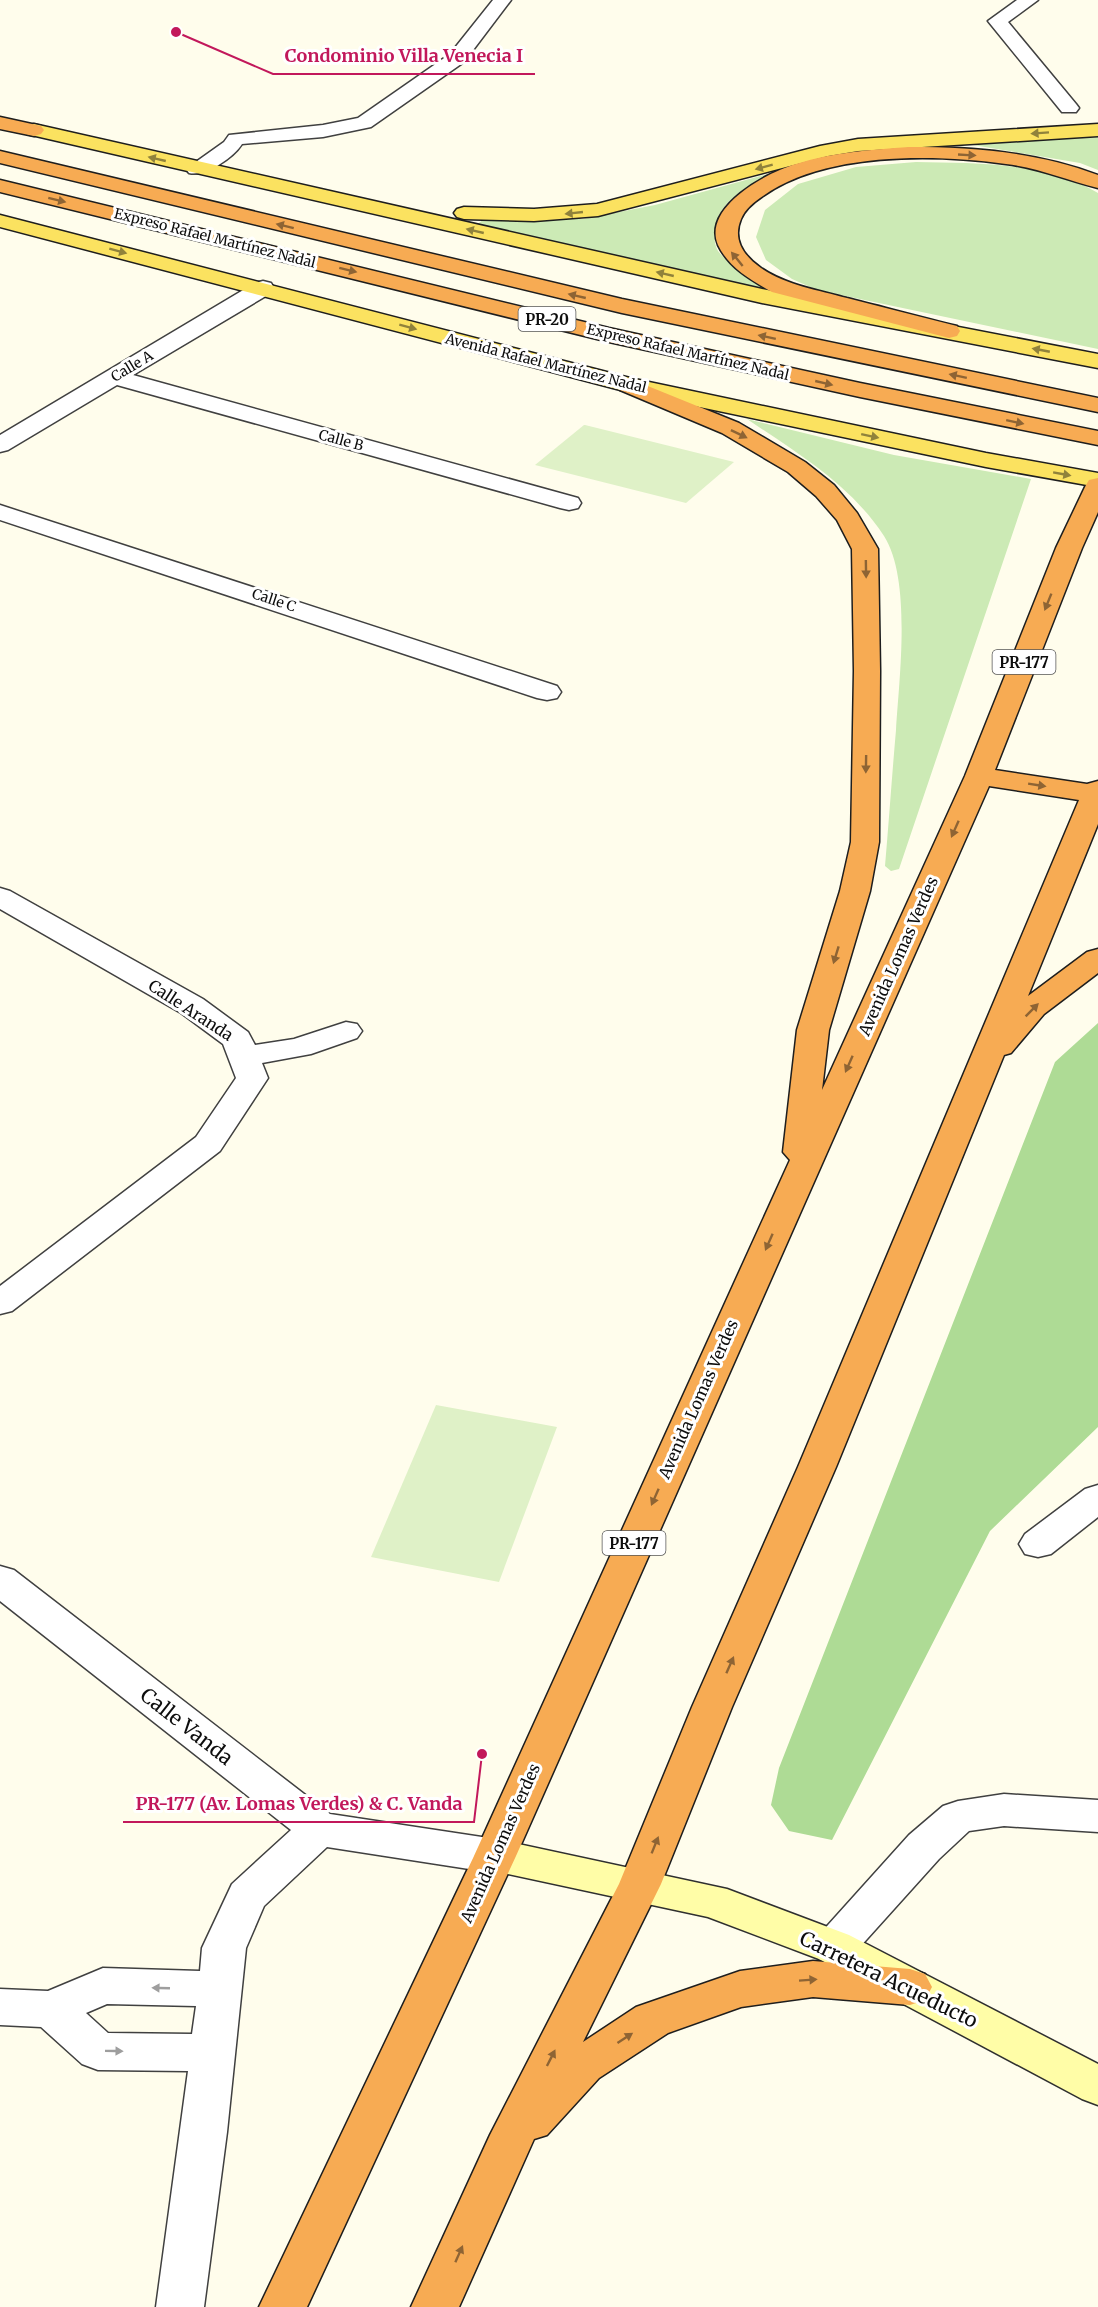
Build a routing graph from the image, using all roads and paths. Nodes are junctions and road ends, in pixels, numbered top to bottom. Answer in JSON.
{"nodes":[{"id":1,"x":502,"y":0,"type":"edge"},
{"id":2,"x":1029,"y":0,"type":"edge"},
{"id":3,"x":1070,"y":108,"type":"dead end"},
{"id":4,"x":0,"y":122,"type":"edge"},
{"id":5,"x":34,"y":130,"type":"joint"},
{"id":6,"x":1098,"y":130,"type":"edge"},
{"id":7,"x":0,"y":158,"type":"edge"},
{"id":8,"x":196,"y":169,"type":"junction"},
{"id":9,"x":1098,"y":182,"type":"edge"},
{"id":10,"x":0,"y":186,"type":"edge"},
{"id":11,"x":358,"y":204,"type":"junction"},
{"id":12,"x":0,"y":221,"type":"edge"},
{"id":13,"x":263,"y":288,"type":"junction"},
{"id":14,"x":949,"y":331,"type":"junction"},
{"id":15,"x":1098,"y":361,"type":"edge"},
{"id":16,"x":113,"y":377,"type":"junction"},
{"id":17,"x":628,"y":385,"type":"junction"},
{"id":18,"x":1098,"y":405,"type":"edge"},
{"id":19,"x":1098,"y":438,"type":"edge"},
{"id":20,"x":0,"y":445,"type":"edge"},
{"id":21,"x":1098,"y":480,"type":"edge"},
{"id":22,"x":1098,"y":485,"type":"edge"},
{"id":23,"x":569,"y":503,"type":"dead end"},
{"id":24,"x":0,"y":512,"type":"edge"},
{"id":25,"x":547,"y":692,"type":"dead end"},
{"id":26,"x":980,"y":776,"type":"junction"},
{"id":27,"x":1097,"y":792,"type":"edge"},
{"id":28,"x":0,"y":897,"type":"edge"},
{"id":29,"x":1098,"y":958,"type":"edge"},
{"id":30,"x":346,"y":1031,"type":"dead end"},
{"id":31,"x":244,"y":1057,"type":"junction"},
{"id":32,"x":980,"y":1070,"type":"junction"},
{"id":33,"x":796,"y":1181,"type":"junction"},
{"id":34,"x":0,"y":1303,"type":"edge"},
{"id":35,"x":1098,"y":1498,"type":"edge"},
{"id":36,"x":1038,"y":1544,"type":"dead end"},
{"id":37,"x":0,"y":1580,"type":"edge"},
{"id":38,"x":1098,"y":1816,"type":"edge"},
{"id":39,"x":319,"y":1829,"type":"junction"},
{"id":40,"x":495,"y":1856,"type":"junction"},
{"id":41,"x":639,"y":1884,"type":"junction"},
{"id":42,"x":834,"y":1947,"type":"junction"},
{"id":43,"x":910,"y":1987,"type":"junction"},
{"id":44,"x":219,"y":1989,"type":"junction"},
{"id":45,"x":0,"y":2007,"type":"edge"},
{"id":46,"x":51,"y":2008,"type":"junction"},
{"id":47,"x":212,"y":2053,"type":"junction"},
{"id":48,"x":1098,"y":2086,"type":"edge"},
{"id":49,"x":506,"y":2149,"type":"junction"},
{"id":50,"x":180,"y":2307,"type":"edge"},
{"id":51,"x":283,"y":2307,"type":"edge"},
{"id":52,"x":435,"y":2307,"type":"edge"}],
"edges":[{"from":1,"to":8,"type":"street"},
{"from":2,"to":3,"type":"street"},
{"from":4,"to":5,"type":"highway"},
{"from":8,"to":5,"type":"main road","one_way":true},
{"from":6,"to":11,"type":"main road","one_way":true},
{"from":18,"to":7,"type":"highway","name":"Expreso Rafael Martínez Nadal","number":"PR-20","one_way":true},
{"from":8,"to":11,"type":"main road"},
{"from":14,"to":9,"type":"highway","one_way":true},
{"from":10,"to":19,"type":"highway","name":"Expreso Rafael Martínez Nadal","number":"PR-20","one_way":true},
{"from":14,"to":11,"type":"main road","one_way":true},
{"from":12,"to":13,"type":"main road","name":"Avenida Rafael Martínez Nadal","one_way":true},
{"from":13,"to":16,"type":"street","name":"Calle A"},
{"from":13,"to":17,"type":"main road","name":"Avenida Rafael Martínez Nadal","one_way":true},
{"from":15,"to":14,"type":"main road","one_way":true},
{"from":16,"to":20,"type":"street","name":"Calle A"},
{"from":16,"to":23,"type":"street","name":"Calle B"},
{"from":17,"to":21,"type":"main road","name":"Avenida Rafael Martínez Nadal","one_way":true},
{"from":17,"to":33,"type":"highway","one_way":true},
{"from":22,"to":26,"type":"highway","name":"Avenida Lomas Verdes","number":"PR-177","one_way":true},
{"from":24,"to":25,"type":"street","name":"Calle C"},
{"from":26,"to":27,"type":"highway","one_way":true},
{"from":26,"to":33,"type":"highway","name":"Avenida Lomas Verdes","number":"PR-177","one_way":true},
{"from":27,"to":32,"type":"highway"},
{"from":28,"to":31,"type":"street","name":"Calle Aranda"},
{"from":32,"to":29,"type":"highway","one_way":true},
{"from":30,"to":31,"type":"street"},
{"from":31,"to":34,"type":"street","name":"Calle Aranda"},
{"from":41,"to":32,"type":"highway","one_way":true},
{"from":33,"to":40,"type":"highway","name":"Avenida Lomas Verdes","number":"PR-177","one_way":true},
{"from":35,"to":36,"type":"street"},
{"from":37,"to":39,"type":"street","name":"Calle Vanda"},
{"from":38,"to":42,"type":"street"},
{"from":39,"to":40,"type":"street","name":"Calle Vanda"},
{"from":39,"to":44,"type":"street"},
{"from":40,"to":41,"type":"street","name":"Carretera Acueducto"},
{"from":40,"to":51,"type":"highway","name":"Avenida Lomas Verdes","number":"PR-177"},
{"from":41,"to":42,"type":"street","name":"Carretera Acueducto"},
{"from":49,"to":41,"type":"highway","one_way":true},
{"from":42,"to":43,"type":"street","name":"Carretera Acueducto"},
{"from":43,"to":48,"type":"street","name":"Carretera Acueducto"},
{"from":49,"to":43,"type":"highway","one_way":true},
{"from":44,"to":46,"type":"street","one_way":true},
{"from":44,"to":47,"type":"street"},
{"from":45,"to":46,"type":"street"},
{"from":46,"to":47,"type":"street","one_way":true},
{"from":47,"to":50,"type":"street"},
{"from":52,"to":49,"type":"highway","one_way":true}]}
